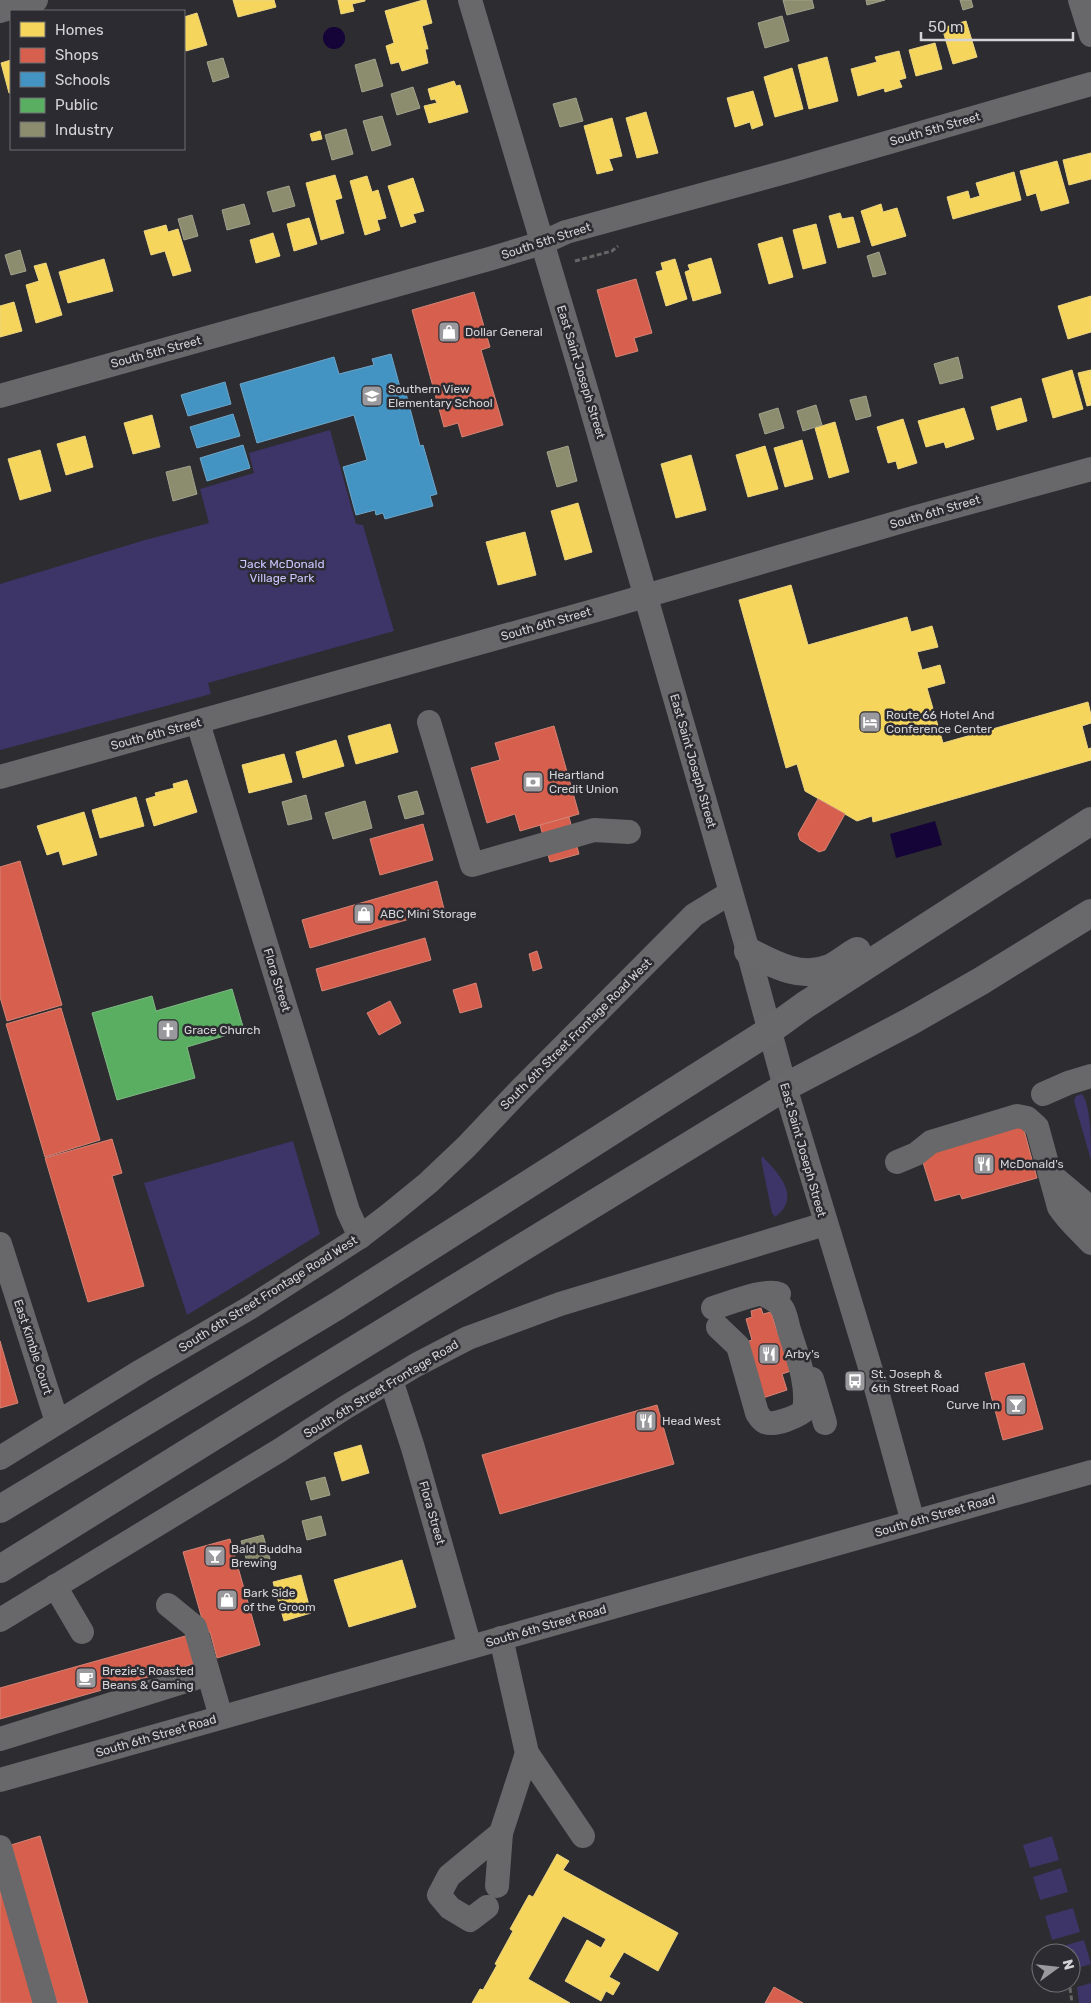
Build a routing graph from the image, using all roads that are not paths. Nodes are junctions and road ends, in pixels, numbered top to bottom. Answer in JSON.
{"nodes":[{"id":1,"x":36,"y":0,"type":"edge"},
{"id":2,"x":470,"y":0,"type":"edge"},
{"id":3,"x":1080,"y":0,"type":"edge"},
{"id":4,"x":0,"y":11,"type":"edge"},
{"id":5,"x":1091,"y":35,"type":"edge"},
{"id":6,"x":1091,"y":84,"type":"edge"},
{"id":7,"x":542,"y":243,"type":"junction"},
{"id":8,"x":0,"y":396,"type":"edge"},
{"id":9,"x":1091,"y":468,"type":"edge"},
{"id":10,"x":646,"y":596,"type":"junction"},
{"id":11,"x":429,"y":722,"type":"dead end"},
{"id":12,"x":198,"y":723,"type":"junction"},
{"id":13,"x":0,"y":777,"type":"edge"},
{"id":14,"x":1091,"y":821,"type":"edge"},
{"id":15,"x":629,"y":832,"type":"dead end"},
{"id":16,"x":1059,"y":843,"type":"junction"},
{"id":17,"x":730,"y":893,"type":"junction"},
{"id":18,"x":1091,"y":913,"type":"edge"},
{"id":19,"x":1091,"y":935,"type":"edge"},
{"id":20,"x":748,"y":950,"type":"junction"},
{"id":21,"x":911,"y":1021,"type":"junction"},
{"id":22,"x":769,"y":1030,"type":"junction"},
{"id":23,"x":1090,"y":1082,"type":"edge"},
{"id":24,"x":785,"y":1087,"type":"junction"},
{"id":25,"x":1043,"y":1094,"type":"dead end"},
{"id":26,"x":897,"y":1162,"type":"dead end"},
{"id":27,"x":1050,"y":1174,"type":"junction"},
{"id":28,"x":825,"y":1224,"type":"junction"},
{"id":29,"x":1091,"y":1234,"type":"edge"},
{"id":30,"x":360,"y":1237,"type":"junction"},
{"id":31,"x":1091,"y":1243,"type":"edge"},
{"id":32,"x":0,"y":1244,"type":"edge"},
{"id":33,"x":763,"y":1294,"type":"junction"},
{"id":34,"x":392,"y":1380,"type":"junction"},
{"id":35,"x":57,"y":1422,"type":"junction"},
{"id":36,"x":825,"y":1423,"type":"dead end"},
{"id":37,"x":0,"y":1458,"type":"edge"},
{"id":38,"x":1091,"y":1472,"type":"edge"},
{"id":39,"x":0,"y":1509,"type":"edge"},
{"id":40,"x":913,"y":1522,"type":"junction"},
{"id":41,"x":0,"y":1569,"type":"edge"},
{"id":42,"x":55,"y":1586,"type":"junction"},
{"id":43,"x":168,"y":1605,"type":"dead end"},
{"id":44,"x":0,"y":1620,"type":"edge"},
{"id":45,"x":82,"y":1632,"type":"dead end"},
{"id":46,"x":501,"y":1638,"type":"junction"},
{"id":47,"x":470,"y":1647,"type":"junction"},
{"id":48,"x":208,"y":1674,"type":"junction"},
{"id":49,"x":220,"y":1717,"type":"junction"},
{"id":50,"x":0,"y":1739,"type":"edge"},
{"id":51,"x":527,"y":1753,"type":"junction"},
{"id":52,"x":0,"y":1780,"type":"edge"},
{"id":53,"x":501,"y":1833,"type":"junction"},
{"id":54,"x":583,"y":1836,"type":"dead end"},
{"id":55,"x":0,"y":1847,"type":"edge"},
{"id":56,"x":45,"y":2003,"type":"edge"}],
"edges":[{"from":1,"to":4,"type":"street"},
{"from":2,"to":7,"type":"street","name":"East Saint Joseph Street"},
{"from":3,"to":5,"type":"street"},
{"from":6,"to":7,"type":"street","name":"South 5th Street"},
{"from":7,"to":8,"type":"street","name":"South 5th Street"},
{"from":7,"to":10,"type":"street","name":"East Saint Joseph Street"},
{"from":9,"to":10,"type":"street","name":"South 6th Street"},
{"from":10,"to":12,"type":"street","name":"South 6th Street"},
{"from":10,"to":17,"type":"street","name":"East Saint Joseph Street"},
{"from":11,"to":15,"type":"street"},
{"from":12,"to":13,"type":"street","name":"South 6th Street"},
{"from":12,"to":30,"type":"street","name":"Flora Street"},
{"from":14,"to":16,"type":"main road"},
{"from":16,"to":20,"type":"main road"},
{"from":16,"to":22,"type":"main road"},
{"from":17,"to":20,"type":"street","name":"East Saint Joseph Street"},
{"from":17,"to":30,"type":"street","name":"South 6th Street Frontage Road West"},
{"from":18,"to":21,"type":"main road"},
{"from":19,"to":21,"type":"main road"},
{"from":20,"to":22,"type":"street","name":"East Saint Joseph Street"},
{"from":21,"to":24,"type":"main road"},
{"from":22,"to":24,"type":"street","name":"East Saint Joseph Street"},
{"from":22,"to":39,"type":"main road"},
{"from":23,"to":25,"type":"street"},
{"from":24,"to":28,"type":"street","name":"East Saint Joseph Street"},
{"from":24,"to":41,"type":"main road"},
{"from":26,"to":27,"type":"street"},
{"from":27,"to":29,"type":"street"},
{"from":27,"to":31,"type":"street"},
{"from":28,"to":34,"type":"street","name":"South 6th Street Frontage Road"},
{"from":28,"to":40,"type":"street","name":"East Saint Joseph Street"},
{"from":30,"to":35,"type":"street","name":"South 6th Street Frontage Road West"},
{"from":32,"to":35,"type":"street","name":"East Kimble Court"},
{"from":33,"to":33,"type":"street"},
{"from":33,"to":36,"type":"street"},
{"from":34,"to":42,"type":"street","name":"South 6th Street Frontage Road"},
{"from":34,"to":47,"type":"street","name":"Flora Street"},
{"from":35,"to":37,"type":"street","name":"South 6th Street Frontage Road West"},
{"from":38,"to":40,"type":"street","name":"South 6th Street Road"},
{"from":40,"to":46,"type":"street","name":"South 6th Street Road"},
{"from":42,"to":44,"type":"street","name":"South 6th Street Frontage Road"},
{"from":42,"to":45,"type":"street"},
{"from":43,"to":48,"type":"street"},
{"from":46,"to":47,"type":"street","name":"South 6th Street Road"},
{"from":46,"to":51,"type":"street"},
{"from":47,"to":49,"type":"street","name":"South 6th Street Road"},
{"from":48,"to":49,"type":"street"},
{"from":48,"to":50,"type":"street"},
{"from":49,"to":52,"type":"street","name":"South 6th Street Road"},
{"from":51,"to":53,"type":"street"},
{"from":51,"to":54,"type":"street"},
{"from":53,"to":53,"type":"street"},
{"from":55,"to":56,"type":"street"}]}
